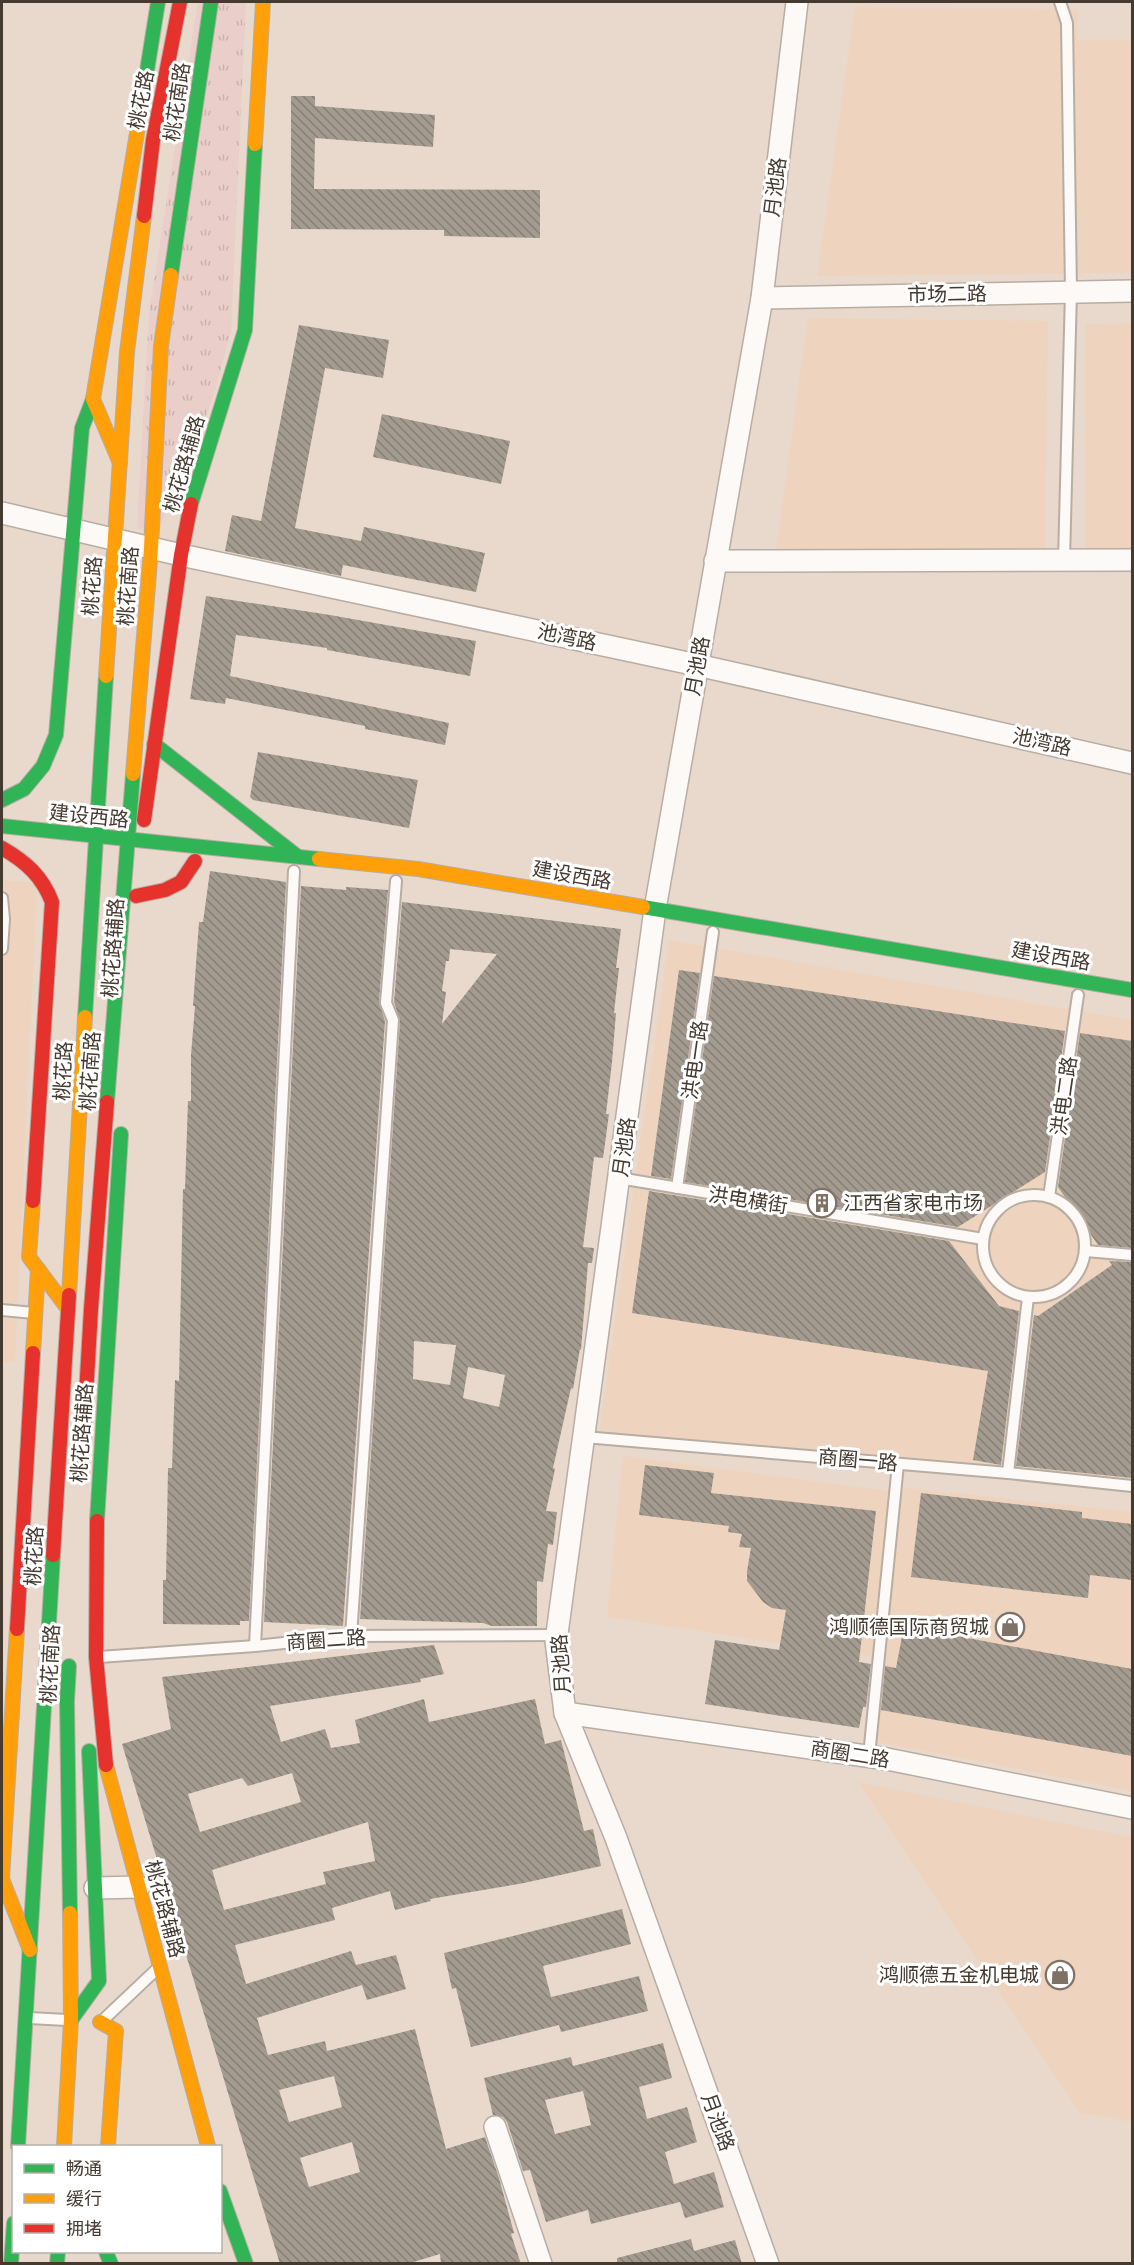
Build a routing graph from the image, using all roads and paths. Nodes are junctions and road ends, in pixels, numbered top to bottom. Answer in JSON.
{"nodes":[{"id":1,"x":158,"y":2,"type":"edge"},
{"id":2,"x":180,"y":2,"type":"edge"},
{"id":3,"x":211,"y":2,"type":"edge"},
{"id":4,"x":263,"y":2,"type":"edge"},
{"id":5,"x":797,"y":2,"type":"edge"},
{"id":6,"x":1060,"y":2,"type":"edge"},
{"id":7,"x":1071,"y":291,"type":"junction"},
{"id":8,"x":1132,"y":291,"type":"edge"},
{"id":9,"x":762,"y":298,"type":"junction"},
{"id":10,"x":93,"y":399,"type":"junction"},
{"id":11,"x":120,"y":463,"type":"junction"},
{"id":12,"x":2,"y":513,"type":"edge"},
{"id":13,"x":74,"y":530,"type":"junction"},
{"id":14,"x":115,"y":540,"type":"junction"},
{"id":15,"x":151,"y":548,"type":"junction"},
{"id":16,"x":181,"y":555,"type":"junction"},
{"id":17,"x":1064,"y":560,"type":"junction"},
{"id":18,"x":1132,"y":560,"type":"edge"},
{"id":19,"x":715,"y":561,"type":"junction"},
{"id":20,"x":697,"y":665,"type":"junction"},
{"id":21,"x":154,"y":744,"type":"junction"},
{"id":22,"x":1132,"y":762,"type":"edge"},
{"id":23,"x":2,"y":800,"type":"edge"},
{"id":24,"x":2,"y":826,"type":"edge"},
{"id":25,"x":96,"y":836,"type":"junction"},
{"id":26,"x":134,"y":840,"type":"junction"},
{"id":27,"x":2,"y":841,"type":"edge"},
{"id":28,"x":25,"y":843,"type":"dead end"},
{"id":29,"x":2,"y":849,"type":"edge"},
{"id":30,"x":111,"y":852,"type":"junction"},
{"id":31,"x":297,"y":856,"type":"junction"},
{"id":32,"x":195,"y":861,"type":"dead end"},
{"id":33,"x":295,"y":871,"type":"dead end"},
{"id":34,"x":395,"y":881,"type":"dead end"},
{"id":35,"x":136,"y":896,"type":"junction"},
{"id":36,"x":2,"y":898,"type":"edge"},
{"id":37,"x":507,"y":898,"type":"dead end"},
{"id":38,"x":655,"y":916,"type":"junction"},
{"id":39,"x":713,"y":932,"type":"junction"},
{"id":40,"x":2,"y":949,"type":"edge"},
{"id":41,"x":130,"y":990,"type":"dead end"},
{"id":42,"x":1132,"y":990,"type":"edge"},
{"id":43,"x":1072,"y":994,"type":"joint"},
{"id":44,"x":122,"y":1120,"type":"dead end"},
{"id":45,"x":620,"y":1178,"type":"junction"},
{"id":46,"x":677,"y":1188,"type":"junction"},
{"id":47,"x":1049,"y":1197,"type":"junction"},
{"id":48,"x":983,"y":1239,"type":"junction"},
{"id":49,"x":1086,"y":1251,"type":"junction"},
{"id":50,"x":1132,"y":1256,"type":"edge"},
{"id":51,"x":38,"y":1269,"type":"junction"},
{"id":52,"x":1028,"y":1298,"type":"junction"},
{"id":53,"x":68,"y":1309,"type":"junction"},
{"id":54,"x":91,"y":1309,"type":"junction"},
{"id":55,"x":2,"y":1310,"type":"edge"},
{"id":56,"x":35,"y":1313,"type":"junction"},
{"id":57,"x":584,"y":1437,"type":"junction"},
{"id":58,"x":898,"y":1464,"type":"junction"},
{"id":59,"x":1008,"y":1473,"type":"junction"},
{"id":60,"x":81,"y":1476,"type":"dead end"},
{"id":61,"x":1132,"y":1486,"type":"edge"},
{"id":62,"x":557,"y":1635,"type":"junction"},
{"id":63,"x":351,"y":1636,"type":"junction"},
{"id":64,"x":255,"y":1646,"type":"junction"},
{"id":65,"x":70,"y":1654,"type":"dead end"},
{"id":66,"x":96,"y":1657,"type":"junction"},
{"id":67,"x":44,"y":1702,"type":"junction"},
{"id":68,"x":7,"y":1703,"type":"edge"},
{"id":69,"x":565,"y":1713,"type":"junction"},
{"id":70,"x":869,"y":1756,"type":"junction"},
{"id":71,"x":1132,"y":1808,"type":"edge"},
{"id":72,"x":2,"y":1882,"type":"edge"},
{"id":73,"x":139,"y":1887,"type":"junction"},
{"id":74,"x":95,"y":1888,"type":"junction"},
{"id":75,"x":30,"y":1950,"type":"junction"},
{"id":76,"x":160,"y":1967,"type":"junction"},
{"id":77,"x":26,"y":2018,"type":"junction"},
{"id":78,"x":86,"y":2021,"type":"junction"},
{"id":79,"x":495,"y":2127,"type":"dead end"},
{"id":80,"x":18,"y":2145,"type":"edge"},
{"id":81,"x":64,"y":2145,"type":"edge"},
{"id":82,"x":108,"y":2145,"type":"edge"},
{"id":83,"x":208,"y":2145,"type":"edge"},
{"id":84,"x":222,"y":2197,"type":"edge"},
{"id":85,"x":246,"y":2264,"type":"edge"},
{"id":86,"x":541,"y":2264,"type":"edge"},
{"id":87,"x":768,"y":2264,"type":"edge"}],
"edges":[{"from":1,"to":10,"type":"main road"},
{"from":2,"to":11,"type":"main road","name":"桃花路"},
{"from":3,"to":15,"type":"main road","name":"桃花南路"},
{"from":4,"to":16,"type":"main road","name":"桃花路辅路"},
{"from":5,"to":9,"type":"street","name":"月池路"},
{"from":6,"to":7,"type":"lane"},
{"from":7,"to":8,"type":"street","name":"市场二路"},
{"from":7,"to":9,"type":"street","name":"市场二路"},
{"from":7,"to":17,"type":"lane"},
{"from":9,"to":19,"type":"street","name":"月池路"},
{"from":10,"to":11,"type":"main road"},
{"from":10,"to":13,"type":"main road"},
{"from":11,"to":14,"type":"main road","name":"桃花路"},
{"from":12,"to":13,"type":"street","name":"池湾路"},
{"from":13,"to":14,"type":"street","name":"池湾路"},
{"from":13,"to":23,"type":"main road"},
{"from":14,"to":15,"type":"street","name":"池湾路"},
{"from":14,"to":25,"type":"main road","name":"桃花路"},
{"from":15,"to":16,"type":"street","name":"池湾路"},
{"from":15,"to":26,"type":"main road","name":"桃花南路"},
{"from":16,"to":20,"type":"street","name":"池湾路"},
{"from":16,"to":21,"type":"main road","name":"桃花路辅路"},
{"from":17,"to":18,"type":"street"},
{"from":17,"to":19,"type":"street"},
{"from":19,"to":20,"type":"street","name":"月池路"},
{"from":20,"to":22,"type":"street","name":"池湾路"},
{"from":20,"to":38,"type":"street","name":"月池路"},
{"from":21,"to":26,"type":"main road","name":"桃花路辅路"},
{"from":21,"to":31,"type":"main road"},
{"from":24,"to":25,"type":"main road","name":"建设西路"},
{"from":25,"to":26,"type":"main road","name":"建设西路"},
{"from":25,"to":30,"type":"main road","name":"桃花路"},
{"from":26,"to":30,"type":"main road","name":"桃花南路"},
{"from":26,"to":31,"type":"main road","name":"建设西路"},
{"from":27,"to":28,"type":"main road"},
{"from":29,"to":51,"type":"main road"},
{"from":30,"to":35,"type":"main road","name":"桃花路辅路"},
{"from":30,"to":53,"type":"main road","name":"桃花路"},
{"from":30,"to":54,"type":"main road","name":"桃花南路"},
{"from":31,"to":38,"type":"main road","name":"建设西路"},
{"from":32,"to":35,"type":"main road"},
{"from":33,"to":64,"type":"lane"},
{"from":34,"to":63,"type":"lane"},
{"from":35,"to":41,"type":"main road","name":"桃花路辅路"},
{"from":36,"to":40,"type":"lane"},
{"from":37,"to":38,"type":"main road","name":"建设西路"},
{"from":38,"to":39,"type":"main road","name":"建设西路"},
{"from":38,"to":42,"type":"main road","name":"建设西路"},
{"from":38,"to":45,"type":"street","name":"月池路"},
{"from":39,"to":43,"type":"main road","name":"建设西路"},
{"from":39,"to":46,"type":"lane","name":"洪电一路"},
{"from":43,"to":47,"type":"lane","name":"洪电二路"},
{"from":44,"to":66,"type":"main road","name":"桃花路辅路"},
{"from":45,"to":46,"type":"lane","name":"洪电横街"},
{"from":45,"to":57,"type":"street","name":"月池路"},
{"from":46,"to":48,"type":"lane","name":"洪电横街"},
{"from":47,"to":48,"type":"lane"},
{"from":47,"to":49,"type":"lane"},
{"from":48,"to":52,"type":"lane"},
{"from":49,"to":50,"type":"lane"},
{"from":49,"to":52,"type":"lane"},
{"from":51,"to":53,"type":"main road"},
{"from":51,"to":56,"type":"main road"},
{"from":52,"to":59,"type":"lane"},
{"from":53,"to":67,"type":"main road","name":"桃花路"},
{"from":54,"to":60,"type":"main road","name":"桃花南路"},
{"from":54,"to":74,"type":"main road"},
{"from":55,"to":56,"type":"lane"},
{"from":56,"to":68,"type":"main road"},
{"from":57,"to":58,"type":"lane","name":"商圈一路"},
{"from":57,"to":62,"type":"street","name":"月池路"},
{"from":58,"to":59,"type":"lane","name":"商圈一路"},
{"from":58,"to":70,"type":"lane"},
{"from":59,"to":61,"type":"lane","name":"商圈一路"},
{"from":62,"to":63,"type":"lane","name":"商圈二路"},
{"from":62,"to":69,"type":"street","name":"月池路"},
{"from":63,"to":64,"type":"lane","name":"商圈二路"},
{"from":64,"to":66,"type":"lane","name":"商圈二路"},
{"from":65,"to":78,"type":"main road","name":"桃花南路"},
{"from":66,"to":73,"type":"main road","name":"桃花路辅路"},
{"from":67,"to":68,"type":"street"},
{"from":67,"to":75,"type":"main road","name":"桃花路"},
{"from":68,"to":72,"type":"main road"},
{"from":69,"to":70,"type":"street","name":"商圈二路"},
{"from":69,"to":87,"type":"street","name":"月池路"},
{"from":70,"to":71,"type":"street","name":"商圈二路"},
{"from":72,"to":75,"type":"main road"},
{"from":73,"to":74,"type":"street"},
{"from":73,"to":76,"type":"main road","name":"桃花路辅路"},
{"from":74,"to":78,"type":"main road"},
{"from":75,"to":77,"type":"main road","name":"桃花路"},
{"from":76,"to":78,"type":"lane"},
{"from":76,"to":83,"type":"main road","name":"桃花路辅路"},
{"from":77,"to":78,"type":"lane"},
{"from":77,"to":80,"type":"main road","name":"桃花路"},
{"from":78,"to":81,"type":"main road","name":"桃花南路"},
{"from":78,"to":82,"type":"main road"},
{"from":79,"to":86,"type":"street"},
{"from":84,"to":85,"type":"main road"}]}
